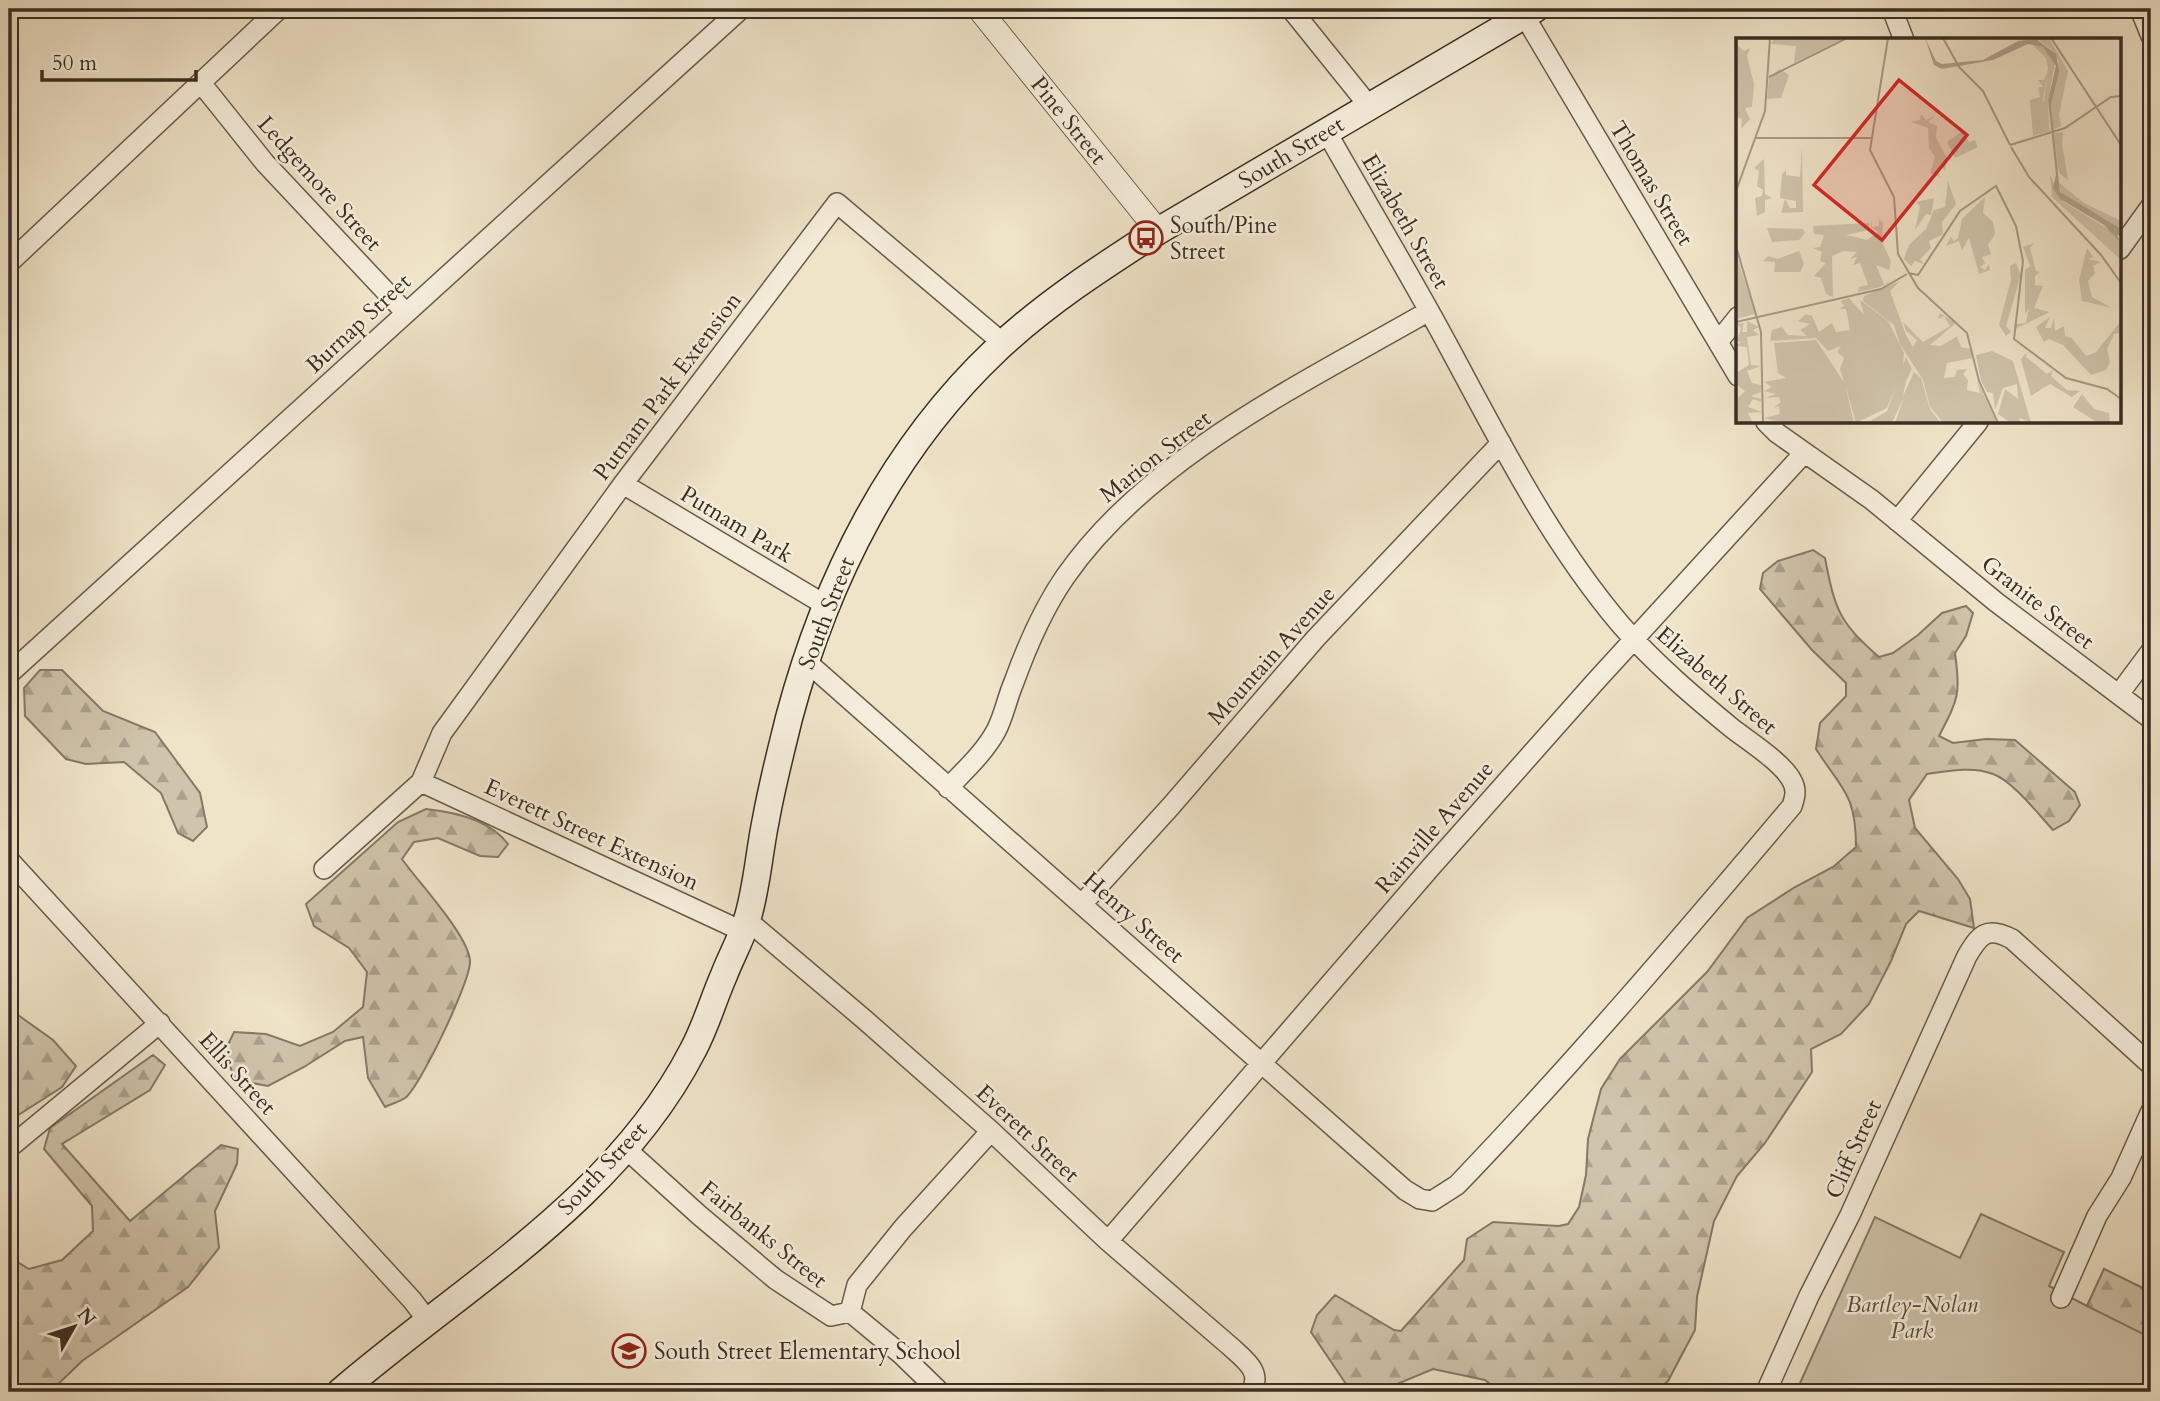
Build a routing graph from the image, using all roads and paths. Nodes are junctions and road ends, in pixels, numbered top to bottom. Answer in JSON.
{"nodes":[{"id":1,"x":279,"y":9,"type":"edge"},
{"id":2,"x":741,"y":9,"type":"edge"},
{"id":3,"x":979,"y":9,"type":"edge"},
{"id":4,"x":1291,"y":9,"type":"edge"},
{"id":5,"x":1892,"y":9,"type":"edge"},
{"id":6,"x":2140,"y":9,"type":"edge"},
{"id":7,"x":1529,"y":12,"type":"edge"},
{"id":8,"x":2151,"y":36,"type":"edge"},
{"id":9,"x":1903,"y":38,"type":"edge"},
{"id":10,"x":201,"y":83,"type":"junction"},
{"id":11,"x":1369,"y":106,"type":"junction"},
{"id":12,"x":1326,"y":131,"type":"junction"},
{"id":13,"x":2151,"y":206,"type":"edge"},
{"id":14,"x":1158,"y":231,"type":"junction"},
{"id":15,"x":2122,"y":246,"type":"edge"},
{"id":16,"x":9,"y":263,"type":"edge"},
{"id":17,"x":1429,"y":311,"type":"junction"},
{"id":18,"x":405,"y":312,"type":"junction"},
{"id":19,"x":1736,"y":320,"type":"edge"},
{"id":20,"x":1718,"y":342,"type":"junction"},
{"id":21,"x":1004,"y":344,"type":"junction"},
{"id":22,"x":1736,"y":373,"type":"edge"},
{"id":23,"x":1768,"y":424,"type":"edge"},
{"id":24,"x":1976,"y":424,"type":"edge"},
{"id":25,"x":1501,"y":443,"type":"junction"},
{"id":26,"x":1804,"y":453,"type":"junction"},
{"id":27,"x":623,"y":484,"type":"junction"},
{"id":28,"x":1897,"y":521,"type":"junction"},
{"id":29,"x":827,"y":606,"type":"junction"},
{"id":30,"x":1634,"y":640,"type":"junction"},
{"id":31,"x":2151,"y":651,"type":"edge"},
{"id":32,"x":807,"y":662,"type":"junction"},
{"id":33,"x":9,"y":674,"type":"edge"},
{"id":34,"x":2119,"y":694,"type":"junction"},
{"id":35,"x":2151,"y":719,"type":"edge"},
{"id":36,"x":421,"y":782,"type":"junction"},
{"id":37,"x":948,"y":788,"type":"junction"},
{"id":38,"x":9,"y":860,"type":"edge"},
{"id":39,"x":324,"y":869,"type":"dead end"},
{"id":40,"x":1082,"y":904,"type":"junction"},
{"id":41,"x":745,"y":926,"type":"junction"},
{"id":42,"x":160,"y":1023,"type":"junction"},
{"id":43,"x":1261,"y":1061,"type":"junction"},
{"id":44,"x":2151,"y":1065,"type":"edge"},
{"id":45,"x":2151,"y":1111,"type":"edge"},
{"id":46,"x":990,"y":1131,"type":"junction"},
{"id":47,"x":9,"y":1148,"type":"edge"},
{"id":48,"x":626,"y":1149,"type":"junction"},
{"id":49,"x":1432,"y":1201,"type":"joint"},
{"id":50,"x":1108,"y":1241,"type":"junction"},
{"id":51,"x":2061,"y":1298,"type":"dead end"},
{"id":52,"x":850,"y":1312,"type":"junction"},
{"id":53,"x":428,"y":1321,"type":"junction"},
{"id":54,"x":340,"y":1392,"type":"edge"},
{"id":55,"x":940,"y":1392,"type":"edge"},
{"id":56,"x":1251,"y":1392,"type":"edge"},
{"id":57,"x":1766,"y":1392,"type":"edge"}],
"edges":[{"from":1,"to":10,"type":"street"},
{"from":2,"to":18,"type":"street","name":"Burnap Street"},
{"from":3,"to":14,"type":"street","name":"Pine Street"},
{"from":4,"to":11,"type":"street"},
{"from":5,"to":9,"type":"street"},
{"from":6,"to":8,"type":"street"},
{"from":7,"to":11,"type":"main road","name":"South Street"},
{"from":7,"to":20,"type":"street","name":"Thomas Street"},
{"from":10,"to":16,"type":"street"},
{"from":10,"to":18,"type":"street","name":"Ledgemore Street"},
{"from":11,"to":12,"type":"main road","name":"South Street"},
{"from":12,"to":14,"type":"main road","name":"South Street"},
{"from":12,"to":17,"type":"street","name":"Elizabeth Street"},
{"from":13,"to":15,"type":"street"},
{"from":14,"to":21,"type":"main road","name":"South Street"},
{"from":17,"to":25,"type":"street","name":"Elizabeth Street"},
{"from":17,"to":37,"type":"street","name":"Marion Street"},
{"from":18,"to":33,"type":"street","name":"Burnap Street"},
{"from":19,"to":20,"type":"street"},
{"from":20,"to":22,"type":"street","name":"Thomas Street"},
{"from":21,"to":27,"type":"street","name":"Putnam Park Extension"},
{"from":21,"to":29,"type":"main road","name":"South Street"},
{"from":23,"to":26,"type":"street"},
{"from":24,"to":28,"type":"street"},
{"from":25,"to":30,"type":"street","name":"Elizabeth Street"},
{"from":25,"to":40,"type":"street","name":"Mountain Avenue"},
{"from":26,"to":28,"type":"street"},
{"from":26,"to":30,"type":"street","name":"Rainville Avenue"},
{"from":27,"to":29,"type":"street","name":"Putnam Park"},
{"from":27,"to":36,"type":"street","name":"Putnam Park Extension"},
{"from":28,"to":34,"type":"street","name":"Granite Street"},
{"from":29,"to":32,"type":"main road","name":"South Street"},
{"from":30,"to":43,"type":"street","name":"Rainville Avenue"},
{"from":30,"to":49,"type":"street","name":"Elizabeth Street"},
{"from":31,"to":34,"type":"street"},
{"from":32,"to":37,"type":"street","name":"Henry Street"},
{"from":32,"to":41,"type":"main road","name":"South Street"},
{"from":34,"to":35,"type":"street","name":"Granite Street"},
{"from":36,"to":39,"type":"street"},
{"from":36,"to":41,"type":"street","name":"Everett Street Extension"},
{"from":37,"to":40,"type":"street","name":"Henry Street"},
{"from":38,"to":42,"type":"street","name":"Ellis Street"},
{"from":40,"to":43,"type":"street","name":"Henry Street"},
{"from":41,"to":46,"type":"street","name":"Everett Street"},
{"from":41,"to":48,"type":"main road","name":"South Street"},
{"from":42,"to":47,"type":"street"},
{"from":42,"to":53,"type":"street","name":"Ellis Street"},
{"from":43,"to":49,"type":"street","name":"Henry Street"},
{"from":43,"to":50,"type":"street","name":"Rainville Avenue"},
{"from":44,"to":57,"type":"street","name":"Cliff Street"},
{"from":45,"to":51,"type":"street"},
{"from":46,"to":50,"type":"street","name":"Everett Street"},
{"from":46,"to":52,"type":"street"},
{"from":48,"to":52,"type":"street","name":"Fairbanks Street"},
{"from":48,"to":53,"type":"main road","name":"South Street"},
{"from":50,"to":56,"type":"street","name":"Everett Street"},
{"from":52,"to":55,"type":"street"},
{"from":53,"to":54,"type":"main road","name":"South Street"}]}
